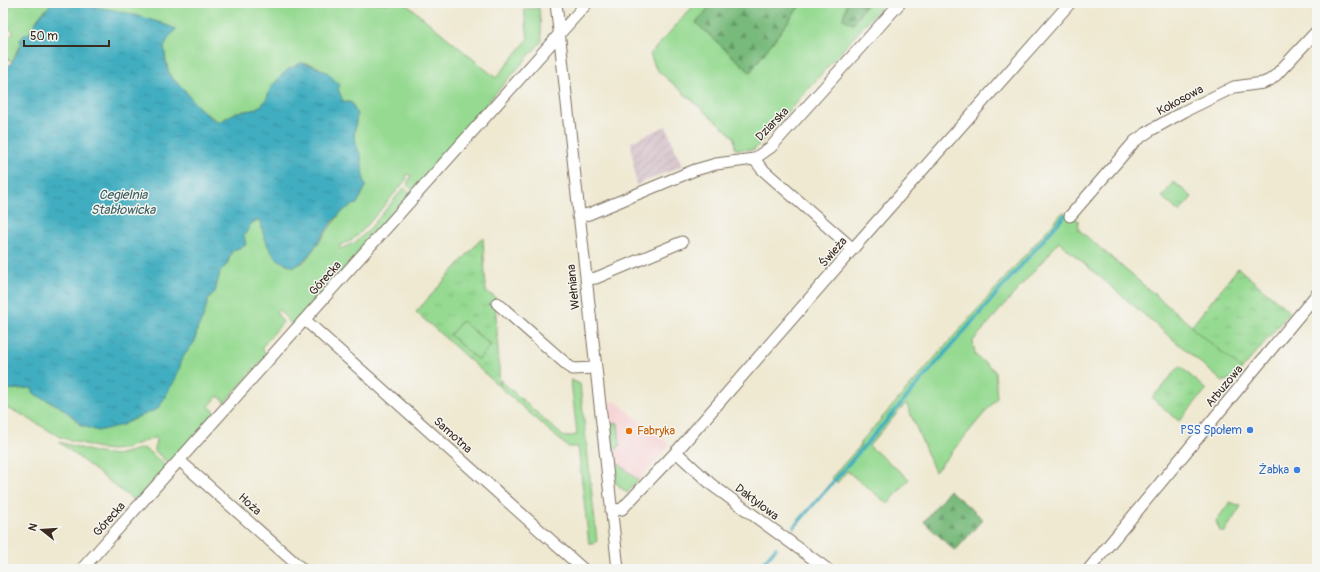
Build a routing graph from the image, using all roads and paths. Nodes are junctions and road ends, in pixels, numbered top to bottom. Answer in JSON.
{"nodes":[{"id":1,"x":556,"y":3,"type":"edge"},
{"id":2,"x":587,"y":3,"type":"edge"},
{"id":3,"x":900,"y":3,"type":"edge"},
{"id":4,"x":1070,"y":3,"type":"edge"},
{"id":5,"x":1317,"y":31,"type":"edge"},
{"id":6,"x":559,"y":35,"type":"junction"},
{"id":7,"x":754,"y":159,"type":"junction"},
{"id":8,"x":578,"y":216,"type":"junction"},
{"id":9,"x":1070,"y":216,"type":"dead end"},
{"id":10,"x":682,"y":242,"type":"dead end"},
{"id":11,"x":853,"y":248,"type":"junction"},
{"id":12,"x":586,"y":279,"type":"junction"},
{"id":13,"x":1317,"y":294,"type":"edge"},
{"id":14,"x":497,"y":303,"type":"dead end"},
{"id":15,"x":305,"y":320,"type":"junction"},
{"id":16,"x":595,"y":368,"type":"junction"},
{"id":17,"x":676,"y":452,"type":"junction"},
{"id":18,"x":179,"y":460,"type":"junction"},
{"id":19,"x":611,"y":511,"type":"junction"},
{"id":20,"x":82,"y":569,"type":"edge"},
{"id":21,"x":302,"y":569,"type":"edge"},
{"id":22,"x":583,"y":569,"type":"edge"},
{"id":23,"x":618,"y":569,"type":"edge"},
{"id":24,"x":827,"y":569,"type":"edge"},
{"id":25,"x":1089,"y":569,"type":"edge"}],
"edges":[{"from":1,"to":6,"type":"street","name":"Wełniana"},
{"from":2,"to":6,"type":"street","name":"Górecka"},
{"from":3,"to":7,"type":"street","name":"Dziarska"},
{"from":4,"to":11,"type":"street","name":"Świeża"},
{"from":5,"to":9,"type":"street","name":"Kokosowa"},
{"from":6,"to":8,"type":"street","name":"Wełniana"},
{"from":6,"to":15,"type":"street","name":"Górecka"},
{"from":7,"to":8,"type":"street","name":"Dziarska"},
{"from":7,"to":11,"type":"street"},
{"from":8,"to":12,"type":"street","name":"Wełniana"},
{"from":10,"to":12,"type":"street"},
{"from":11,"to":17,"type":"street","name":"Świeża"},
{"from":12,"to":16,"type":"street","name":"Wełniana"},
{"from":13,"to":25,"type":"street","name":"Arbuzowa"},
{"from":14,"to":16,"type":"street"},
{"from":15,"to":18,"type":"street","name":"Górecka"},
{"from":15,"to":22,"type":"street","name":"Samotna"},
{"from":16,"to":19,"type":"street","name":"Wełniana"},
{"from":17,"to":19,"type":"street","name":"Świeża"},
{"from":17,"to":24,"type":"street","name":"Daktylowa"},
{"from":18,"to":20,"type":"street","name":"Górecka"},
{"from":18,"to":21,"type":"street","name":"Hoża"},
{"from":19,"to":23,"type":"street","name":"Wełniana"}]}
